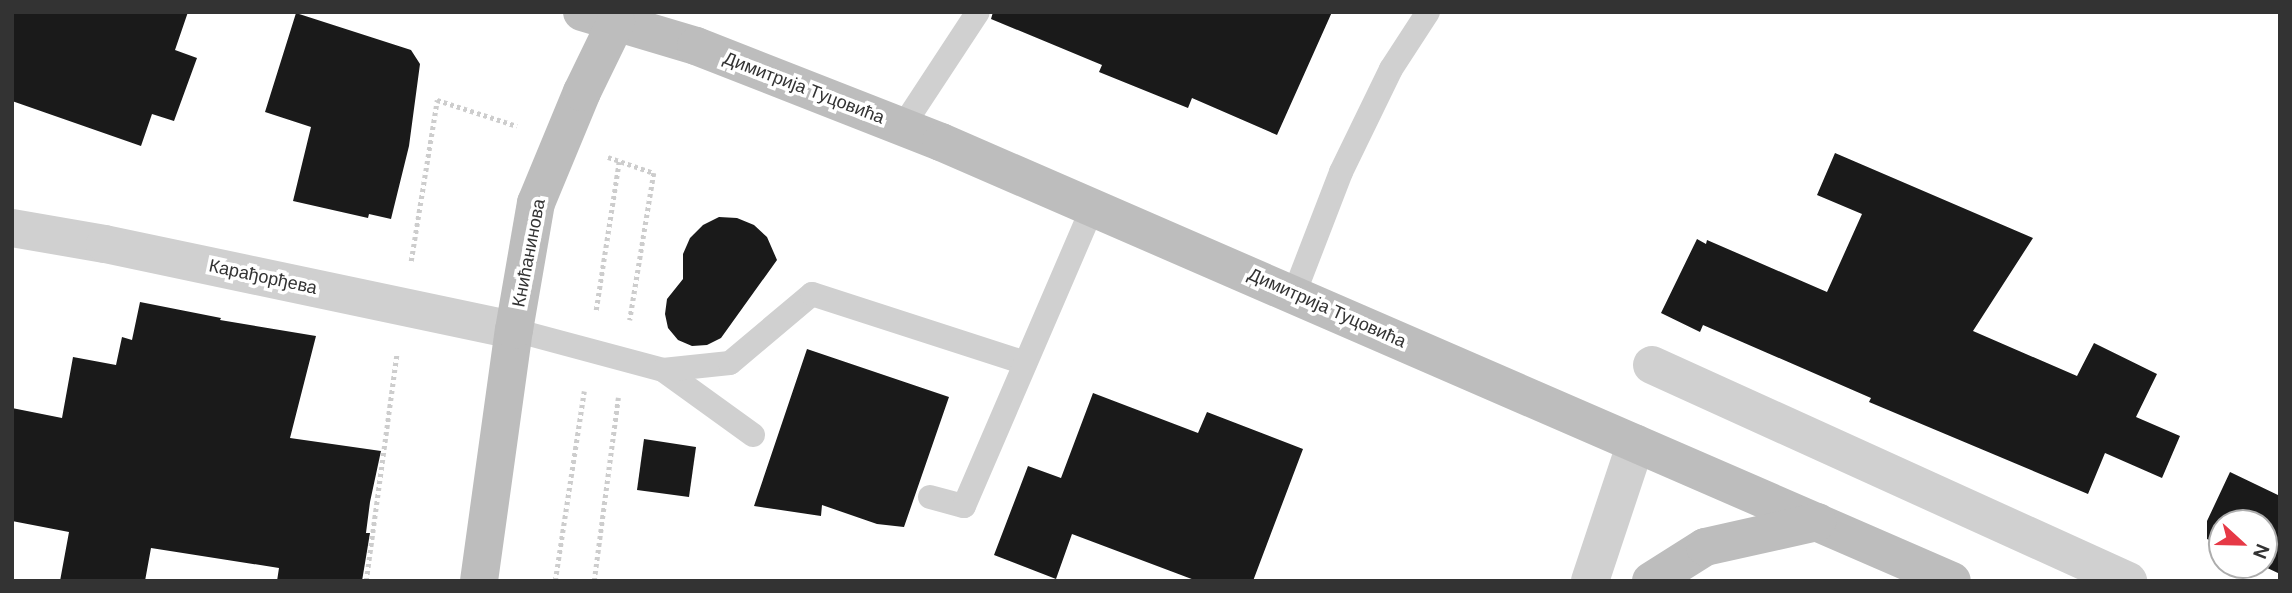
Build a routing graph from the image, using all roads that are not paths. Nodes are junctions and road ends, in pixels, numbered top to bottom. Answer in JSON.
{"nodes":[{"id":1,"x":978,"y":12,"type":"edge"},
{"id":2,"x":1428,"y":12,"type":"edge"},
{"id":3,"x":599,"y":17,"type":"edge"},
{"id":4,"x":696,"y":46,"type":"joint"},
{"id":5,"x":903,"y":127,"type":"junction"},
{"id":6,"x":1093,"y":207,"type":"junction"},
{"id":7,"x":12,"y":228,"type":"edge"},
{"id":8,"x":1294,"y":294,"type":"junction"},
{"id":9,"x":514,"y":330,"type":"junction"},
{"id":10,"x":1026,"y":362,"type":"junction"},
{"id":11,"x":1652,"y":365,"type":"dead end"},
{"id":12,"x":663,"y":370,"type":"junction"},
{"id":13,"x":753,"y":435,"type":"dead end"},
{"id":14,"x":1636,"y":443,"type":"junction"},
{"id":15,"x":930,"y":497,"type":"dead end"},
{"id":16,"x":1817,"y":523,"type":"junction"},
{"id":17,"x":479,"y":581,"type":"edge"},
{"id":18,"x":1590,"y":581,"type":"edge"},
{"id":19,"x":1651,"y":581,"type":"edge"},
{"id":20,"x":1952,"y":581,"type":"edge"},
{"id":21,"x":2128,"y":581,"type":"edge"}],
"edges":[{"from":1,"to":5,"type":"lane"},
{"from":2,"to":8,"type":"lane"},
{"from":3,"to":4,"type":"main road","name":"Книћанинова"},
{"from":3,"to":9,"type":"main road","name":"Книћанинова"},
{"from":4,"to":5,"type":"main road","name":"Димитрија Туцовића"},
{"from":5,"to":6,"type":"main road","name":"Димитрија Туцовића"},
{"from":6,"to":8,"type":"main road","name":"Димитрија Туцовића"},
{"from":6,"to":10,"type":"lane"},
{"from":7,"to":9,"type":"street","name":"Карађорђева"},
{"from":8,"to":14,"type":"main road","name":"Димитрија Туцовића"},
{"from":9,"to":12,"type":"lane"},
{"from":9,"to":17,"type":"main road","name":"Книћанинова"},
{"from":10,"to":12,"type":"lane"},
{"from":10,"to":15,"type":"lane"},
{"from":11,"to":21,"type":"street"},
{"from":12,"to":13,"type":"lane"},
{"from":14,"to":16,"type":"main road","name":"Димитрија Туцовића"},
{"from":14,"to":18,"type":"street"},
{"from":16,"to":19,"type":"main road"},
{"from":16,"to":20,"type":"main road","name":"Димитрија Туцовића"}]}
